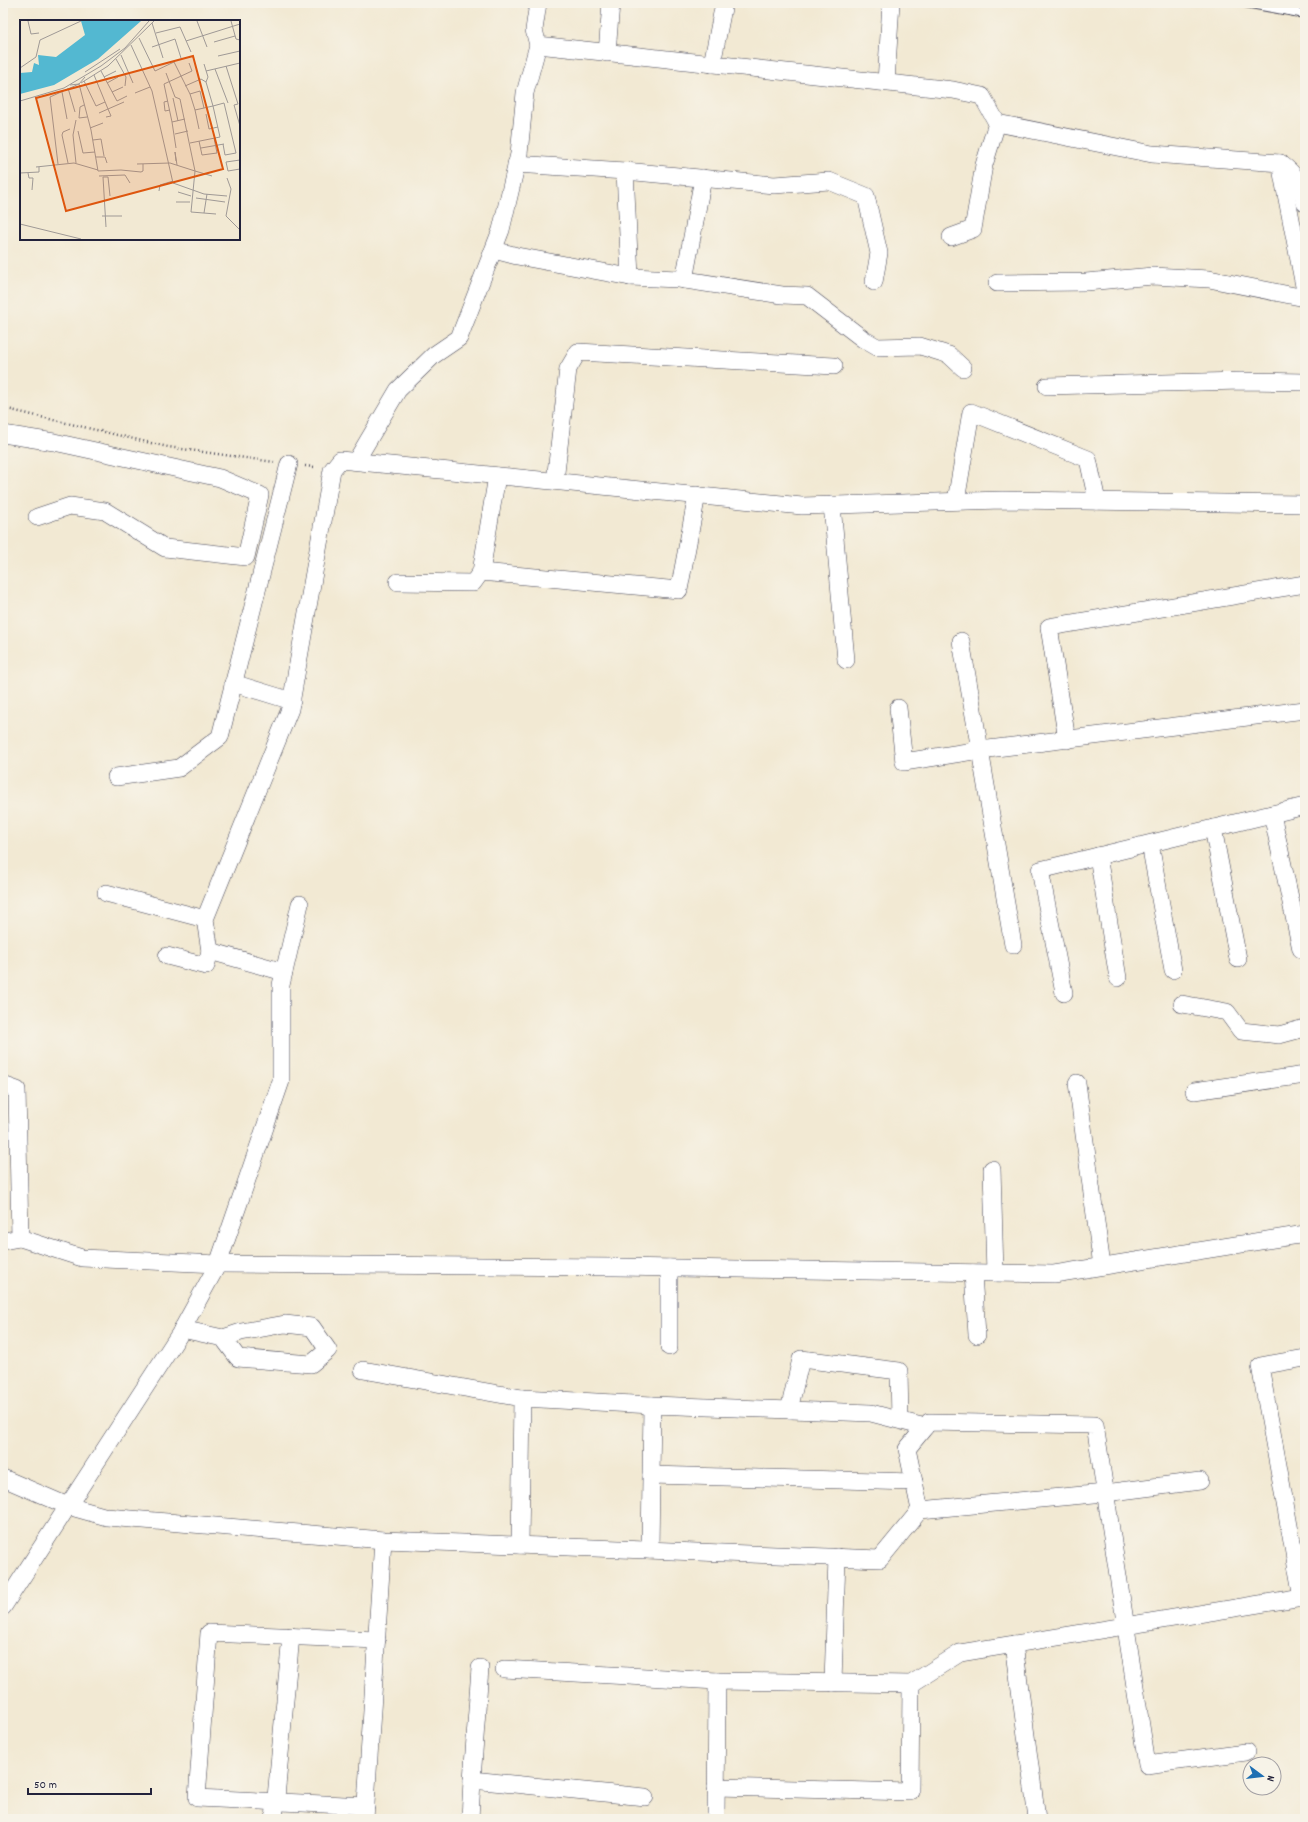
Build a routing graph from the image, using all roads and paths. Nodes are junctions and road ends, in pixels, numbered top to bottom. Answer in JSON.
{"nodes":[{"id":1,"x":538,"y":3,"type":"edge"},
{"id":2,"x":611,"y":3,"type":"edge"},
{"id":3,"x":724,"y":3,"type":"edge"},
{"id":4,"x":891,"y":3,"type":"edge"},
{"id":5,"x":1245,"y":3,"type":"edge"},
{"id":6,"x":1305,"y":14,"type":"edge"},
{"id":7,"x":538,"y":46,"type":"junction"},
{"id":8,"x":607,"y":53,"type":"junction"},
{"id":9,"x":712,"y":64,"type":"junction"},
{"id":10,"x":886,"y":82,"type":"junction"},
{"id":11,"x":997,"y":122,"type":"junction"},
{"id":12,"x":1280,"y":163,"type":"junction"},
{"id":13,"x":516,"y":164,"type":"junction"},
{"id":14,"x":625,"y":171,"type":"junction"},
{"id":15,"x":703,"y":178,"type":"junction"},
{"id":16,"x":1305,"y":203,"type":"edge"},
{"id":17,"x":951,"y":237,"type":"dead end"},
{"id":18,"x":494,"y":250,"type":"junction"},
{"id":19,"x":630,"y":277,"type":"junction"},
{"id":20,"x":684,"y":280,"type":"junction"},
{"id":21,"x":874,"y":282,"type":"dead end"},
{"id":22,"x":998,"y":283,"type":"dead end"},
{"id":23,"x":1305,"y":291,"type":"edge"},
{"id":24,"x":1305,"y":298,"type":"edge"},
{"id":25,"x":834,"y":366,"type":"dead end"},
{"id":26,"x":963,"y":368,"type":"dead end"},
{"id":27,"x":1305,"y":382,"type":"edge"},
{"id":28,"x":1047,"y":386,"type":"dead end"},
{"id":29,"x":3,"y":408,"type":"edge"},
{"id":30,"x":3,"y":434,"type":"edge"},
{"id":31,"x":356,"y":461,"type":"junction"},
{"id":32,"x":289,"y":464,"type":"junction"},
{"id":33,"x":332,"y":470,"type":"junction"},
{"id":34,"x":497,"y":476,"type":"junction"},
{"id":35,"x":555,"y":481,"type":"junction"},
{"id":36,"x":697,"y":495,"type":"junction"},
{"id":37,"x":956,"y":501,"type":"junction"},
{"id":38,"x":1097,"y":501,"type":"junction"},
{"id":39,"x":1305,"y":504,"type":"edge"},
{"id":40,"x":832,"y":505,"type":"junction"},
{"id":41,"x":37,"y":517,"type":"dead end"},
{"id":42,"x":481,"y":572,"type":"junction"},
{"id":43,"x":398,"y":582,"type":"dead end"},
{"id":44,"x":1305,"y":584,"type":"edge"},
{"id":45,"x":961,"y":641,"type":"dead end"},
{"id":46,"x":846,"y":660,"type":"dead end"},
{"id":47,"x":233,"y":683,"type":"junction"},
{"id":48,"x":292,"y":701,"type":"junction"},
{"id":49,"x":898,"y":708,"type":"dead end"},
{"id":50,"x":1305,"y":710,"type":"edge"},
{"id":51,"x":1067,"y":740,"type":"junction"},
{"id":52,"x":980,"y":750,"type":"junction"},
{"id":53,"x":116,"y":777,"type":"dead end"},
{"id":54,"x":1305,"y":806,"type":"edge"},
{"id":55,"x":1272,"y":814,"type":"junction"},
{"id":56,"x":1213,"y":828,"type":"junction"},
{"id":57,"x":1150,"y":844,"type":"junction"},
{"id":58,"x":1098,"y":856,"type":"junction"},
{"id":59,"x":106,"y":893,"type":"dead end"},
{"id":60,"x":300,"y":904,"type":"dead end"},
{"id":61,"x":205,"y":919,"type":"junction"},
{"id":62,"x":1013,"y":945,"type":"dead end"},
{"id":63,"x":1301,"y":949,"type":"dead end"},
{"id":64,"x":210,"y":951,"type":"junction"},
{"id":65,"x":167,"y":956,"type":"dead end"},
{"id":66,"x":1238,"y":959,"type":"dead end"},
{"id":67,"x":1173,"y":970,"type":"dead end"},
{"id":68,"x":284,"y":972,"type":"junction"},
{"id":69,"x":1118,"y":978,"type":"dead end"},
{"id":70,"x":1064,"y":993,"type":"dead end"},
{"id":71,"x":1182,"y":1004,"type":"dead end"},
{"id":72,"x":1305,"y":1028,"type":"edge"},
{"id":73,"x":1305,"y":1075,"type":"edge"},
{"id":74,"x":1077,"y":1083,"type":"dead end"},
{"id":75,"x":3,"y":1085,"type":"edge"},
{"id":76,"x":1194,"y":1091,"type":"dead end"},
{"id":77,"x":992,"y":1169,"type":"dead end"},
{"id":78,"x":1305,"y":1234,"type":"edge"},
{"id":79,"x":20,"y":1238,"type":"junction"},
{"id":80,"x":3,"y":1241,"type":"edge"},
{"id":81,"x":218,"y":1264,"type":"junction"},
{"id":82,"x":1102,"y":1266,"type":"junction"},
{"id":83,"x":668,"y":1268,"type":"junction"},
{"id":84,"x":973,"y":1273,"type":"junction"},
{"id":85,"x":995,"y":1273,"type":"junction"},
{"id":86,"x":182,"y":1329,"type":"junction"},
{"id":87,"x":977,"y":1335,"type":"dead end"},
{"id":88,"x":223,"y":1338,"type":"junction"},
{"id":89,"x":669,"y":1347,"type":"dead end"},
{"id":90,"x":1305,"y":1358,"type":"edge"},
{"id":91,"x":363,"y":1370,"type":"dead end"},
{"id":92,"x":522,"y":1398,"type":"junction"},
{"id":93,"x":652,"y":1405,"type":"junction"},
{"id":94,"x":789,"y":1410,"type":"junction"},
{"id":95,"x":900,"y":1420,"type":"junction"},
{"id":96,"x":925,"y":1427,"type":"junction"},
{"id":97,"x":651,"y":1475,"type":"junction"},
{"id":98,"x":3,"y":1478,"type":"edge"},
{"id":99,"x":1200,"y":1481,"type":"dead end"},
{"id":100,"x":914,"y":1482,"type":"junction"},
{"id":101,"x":1105,"y":1493,"type":"junction"},
{"id":102,"x":68,"y":1506,"type":"junction"},
{"id":103,"x":920,"y":1510,"type":"junction"},
{"id":104,"x":383,"y":1540,"type":"junction"},
{"id":105,"x":520,"y":1546,"type":"junction"},
{"id":106,"x":650,"y":1550,"type":"junction"},
{"id":107,"x":837,"y":1557,"type":"junction"},
{"id":108,"x":3,"y":1607,"type":"edge"},
{"id":109,"x":1126,"y":1626,"type":"junction"},
{"id":110,"x":290,"y":1636,"type":"junction"},
{"id":111,"x":377,"y":1640,"type":"junction"},
{"id":112,"x":1014,"y":1644,"type":"junction"},
{"id":113,"x":480,"y":1668,"type":"dead end"},
{"id":114,"x":504,"y":1669,"type":"dead end"},
{"id":115,"x":717,"y":1681,"type":"junction"},
{"id":116,"x":833,"y":1683,"type":"junction"},
{"id":117,"x":911,"y":1684,"type":"junction"},
{"id":118,"x":1246,"y":1752,"type":"dead end"},
{"id":119,"x":472,"y":1780,"type":"junction"},
{"id":120,"x":716,"y":1787,"type":"junction"},
{"id":121,"x":645,"y":1797,"type":"dead end"},
{"id":122,"x":276,"y":1802,"type":"junction"},
{"id":123,"x":366,"y":1813,"type":"edge"},
{"id":124,"x":274,"y":1819,"type":"edge"},
{"id":125,"x":470,"y":1819,"type":"edge"},
{"id":126,"x":716,"y":1819,"type":"edge"},
{"id":127,"x":1037,"y":1819,"type":"edge"}],
"edges":[{"from":1,"to":7,"type":"street"},
{"from":2,"to":8,"type":"street"},
{"from":3,"to":9,"type":"street"},
{"from":4,"to":10,"type":"street"},
{"from":5,"to":6,"type":"lane"},
{"from":7,"to":8,"type":"street"},
{"from":7,"to":13,"type":"street"},
{"from":8,"to":9,"type":"street"},
{"from":9,"to":10,"type":"street"},
{"from":10,"to":11,"type":"street"},
{"from":11,"to":12,"type":"street"},
{"from":11,"to":17,"type":"street"},
{"from":12,"to":16,"type":"street"},
{"from":12,"to":23,"type":"street"},
{"from":13,"to":14,"type":"street"},
{"from":13,"to":18,"type":"street"},
{"from":14,"to":15,"type":"street"},
{"from":14,"to":19,"type":"street"},
{"from":15,"to":20,"type":"street"},
{"from":15,"to":21,"type":"street"},
{"from":18,"to":19,"type":"street"},
{"from":18,"to":31,"type":"street"},
{"from":19,"to":20,"type":"street"},
{"from":20,"to":26,"type":"street"},
{"from":22,"to":24,"type":"street"},
{"from":25,"to":35,"type":"street"},
{"from":27,"to":28,"type":"street"},
{"from":29,"to":32,"type":"path"},
{"from":30,"to":41,"type":"street"},
{"from":31,"to":33,"type":"street"},
{"from":31,"to":34,"type":"street"},
{"from":32,"to":33,"type":"path"},
{"from":32,"to":47,"type":"street"},
{"from":33,"to":48,"type":"street"},
{"from":34,"to":35,"type":"street"},
{"from":34,"to":42,"type":"street"},
{"from":35,"to":36,"type":"street"},
{"from":36,"to":40,"type":"street"},
{"from":36,"to":42,"type":"street"},
{"from":37,"to":38,"type":"street"},
{"from":37,"to":38,"type":"street"},
{"from":37,"to":40,"type":"street"},
{"from":38,"to":39,"type":"street"},
{"from":40,"to":46,"type":"street"},
{"from":42,"to":43,"type":"street"},
{"from":44,"to":51,"type":"street"},
{"from":45,"to":52,"type":"street"},
{"from":47,"to":48,"type":"street"},
{"from":47,"to":53,"type":"street"},
{"from":48,"to":61,"type":"street"},
{"from":49,"to":52,"type":"street"},
{"from":50,"to":51,"type":"street"},
{"from":51,"to":52,"type":"street"},
{"from":52,"to":62,"type":"street"},
{"from":54,"to":55,"type":"street"},
{"from":55,"to":56,"type":"street"},
{"from":55,"to":63,"type":"street"},
{"from":56,"to":57,"type":"street"},
{"from":56,"to":66,"type":"street"},
{"from":57,"to":58,"type":"street"},
{"from":57,"to":67,"type":"street"},
{"from":58,"to":69,"type":"street"},
{"from":58,"to":70,"type":"street"},
{"from":59,"to":61,"type":"street"},
{"from":60,"to":68,"type":"street"},
{"from":61,"to":64,"type":"street"},
{"from":64,"to":65,"type":"street"},
{"from":64,"to":68,"type":"street"},
{"from":68,"to":81,"type":"street"},
{"from":71,"to":72,"type":"street"},
{"from":73,"to":76,"type":"street"},
{"from":74,"to":82,"type":"street"},
{"from":75,"to":79,"type":"street"},
{"from":77,"to":85,"type":"street"},
{"from":78,"to":82,"type":"street"},
{"from":79,"to":80,"type":"street"},
{"from":79,"to":81,"type":"street"},
{"from":81,"to":83,"type":"street"},
{"from":81,"to":86,"type":"street"},
{"from":82,"to":85,"type":"street"},
{"from":83,"to":84,"type":"street"},
{"from":83,"to":89,"type":"street"},
{"from":84,"to":85,"type":"street"},
{"from":84,"to":87,"type":"street"},
{"from":86,"to":88,"type":"street"},
{"from":86,"to":102,"type":"street"},
{"from":88,"to":88,"type":"street"},
{"from":90,"to":109,"type":"street"},
{"from":91,"to":92,"type":"street"},
{"from":92,"to":93,"type":"street"},
{"from":92,"to":105,"type":"street"},
{"from":93,"to":94,"type":"street"},
{"from":93,"to":97,"type":"street"},
{"from":94,"to":95,"type":"street"},
{"from":94,"to":95,"type":"street"},
{"from":95,"to":96,"type":"street"},
{"from":96,"to":100,"type":"street"},
{"from":96,"to":101,"type":"street"},
{"from":97,"to":100,"type":"street"},
{"from":97,"to":106,"type":"street"},
{"from":98,"to":102,"type":"street"},
{"from":99,"to":101,"type":"street"},
{"from":100,"to":103,"type":"street"},
{"from":101,"to":103,"type":"street"},
{"from":101,"to":109,"type":"street"},
{"from":102,"to":104,"type":"street"},
{"from":102,"to":108,"type":"street"},
{"from":103,"to":107,"type":"street"},
{"from":104,"to":105,"type":"street"},
{"from":104,"to":111,"type":"street"},
{"from":105,"to":106,"type":"street"},
{"from":106,"to":107,"type":"street"},
{"from":107,"to":116,"type":"street"},
{"from":109,"to":112,"type":"street"},
{"from":109,"to":118,"type":"street"},
{"from":110,"to":111,"type":"street"},
{"from":110,"to":122,"type":"street"},
{"from":110,"to":122,"type":"street"},
{"from":111,"to":123,"type":"street"},
{"from":112,"to":117,"type":"street"},
{"from":112,"to":127,"type":"street"},
{"from":113,"to":119,"type":"street"},
{"from":114,"to":115,"type":"street"},
{"from":115,"to":116,"type":"street"},
{"from":115,"to":120,"type":"street"},
{"from":116,"to":117,"type":"street"},
{"from":117,"to":120,"type":"street"},
{"from":119,"to":121,"type":"street"},
{"from":119,"to":125,"type":"street"},
{"from":120,"to":126,"type":"street"},
{"from":122,"to":123,"type":"street"},
{"from":122,"to":124,"type":"street"}]}
